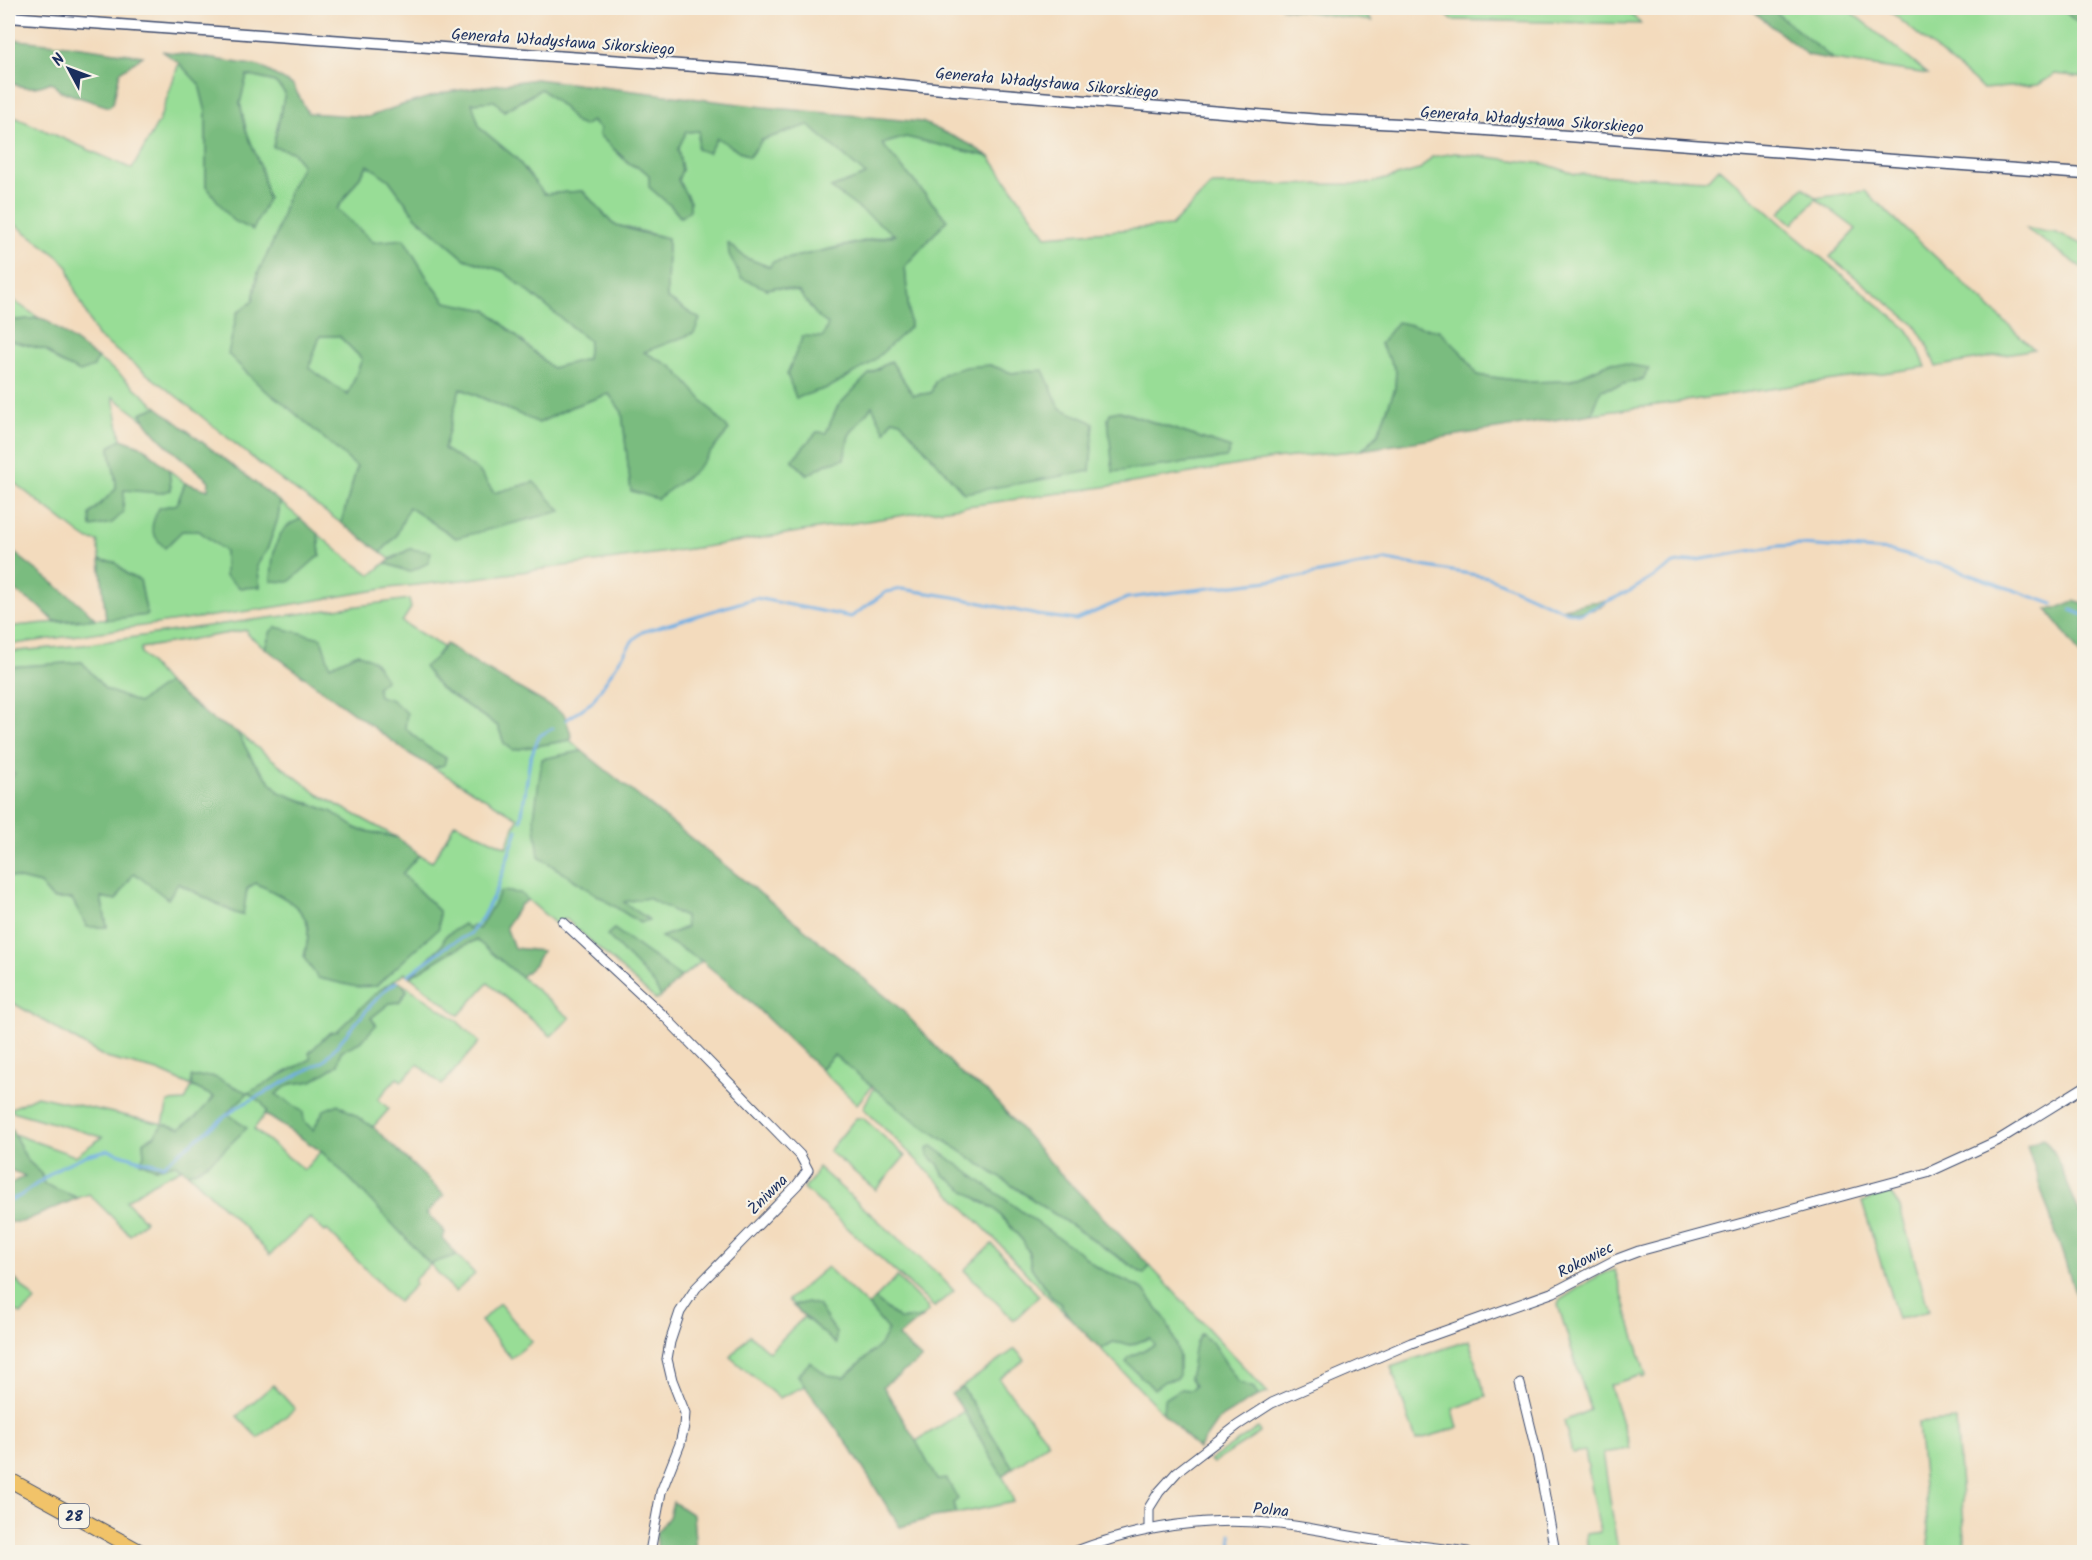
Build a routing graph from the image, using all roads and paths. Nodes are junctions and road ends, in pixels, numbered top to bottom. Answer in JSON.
{"nodes":[{"id":1,"x":8,"y":17,"type":"edge"},
{"id":2,"x":2085,"y":174,"type":"edge"},
{"id":3,"x":563,"y":922,"type":"dead end"},
{"id":4,"x":2085,"y":1087,"type":"edge"},
{"id":5,"x":1520,"y":1384,"type":"dead end"},
{"id":6,"x":8,"y":1479,"type":"edge"},
{"id":7,"x":1149,"y":1529,"type":"junction"},
{"id":8,"x":141,"y":1552,"type":"edge"},
{"id":9,"x":650,"y":1552,"type":"edge"},
{"id":10,"x":1074,"y":1552,"type":"edge"},
{"id":11,"x":1468,"y":1552,"type":"edge"},
{"id":12,"x":1556,"y":1552,"type":"edge"}],
"edges":[{"from":1,"to":2,"type":"street","name":"Generała Władysława Sikorskiego"},
{"from":3,"to":9,"type":"street","name":"Żniwna"},
{"from":4,"to":7,"type":"street","name":"Rokowiec"},
{"from":5,"to":12,"type":"street"},
{"from":6,"to":8,"type":"main road","number":"28"},
{"from":7,"to":10,"type":"street","name":"Polna"},
{"from":7,"to":11,"type":"street","name":"Polna"}]}
